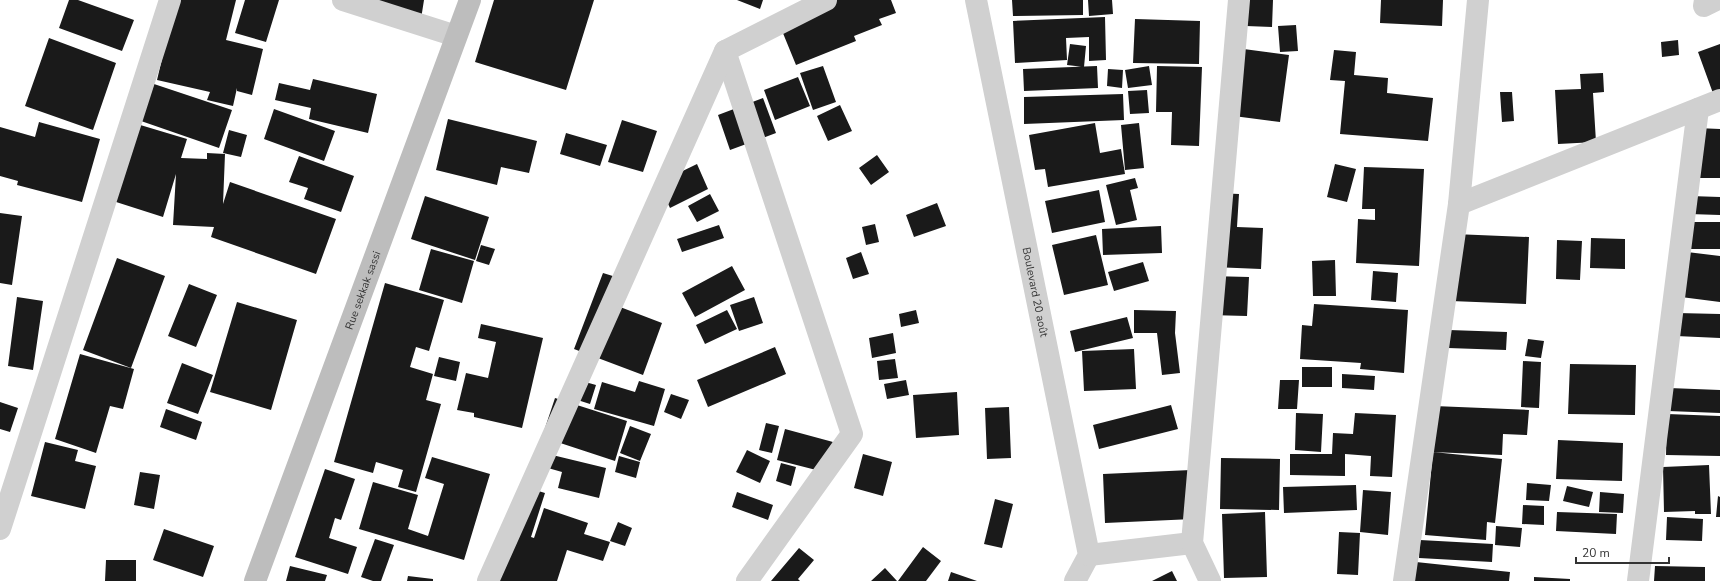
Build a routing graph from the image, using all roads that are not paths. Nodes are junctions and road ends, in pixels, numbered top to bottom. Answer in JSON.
{"nodes":[{"id":1,"x":170,"y":0,"type":"edge"},
{"id":2,"x":343,"y":0,"type":"edge"},
{"id":3,"x":470,"y":0,"type":"edge"},
{"id":4,"x":826,"y":0,"type":"edge"},
{"id":5,"x":976,"y":0,"type":"edge"},
{"id":6,"x":1239,"y":0,"type":"edge"},
{"id":7,"x":1478,"y":0,"type":"edge"},
{"id":8,"x":1705,"y":0,"type":"edge"},
{"id":9,"x":1716,"y":0,"type":"edge"},
{"id":10,"x":456,"y":36,"type":"junction"},
{"id":11,"x":725,"y":51,"type":"junction"},
{"id":12,"x":1720,"y":100,"type":"edge"},
{"id":13,"x":1698,"y":110,"type":"junction"},
{"id":14,"x":1460,"y":204,"type":"junction"},
{"id":15,"x":0,"y":529,"type":"edge"},
{"id":16,"x":1192,"y":543,"type":"junction"},
{"id":17,"x":1089,"y":555,"type":"junction"},
{"id":18,"x":255,"y":581,"type":"edge"},
{"id":19,"x":488,"y":581,"type":"edge"},
{"id":20,"x":747,"y":581,"type":"edge"},
{"id":21,"x":1075,"y":581,"type":"edge"},
{"id":22,"x":1210,"y":581,"type":"edge"},
{"id":23,"x":1404,"y":581,"type":"edge"},
{"id":24,"x":1638,"y":581,"type":"edge"}],
"edges":[{"from":1,"to":15,"type":"street"},
{"from":2,"to":10,"type":"street"},
{"from":3,"to":10,"type":"street","name":"Rue sekkak sassi"},
{"from":4,"to":11,"type":"street"},
{"from":5,"to":17,"type":"street","name":"Boulevard 20 août"},
{"from":6,"to":16,"type":"street"},
{"from":7,"to":14,"type":"street"},
{"from":8,"to":9,"type":"street"},
{"from":10,"to":18,"type":"street","name":"Rue sekkak sassi"},
{"from":11,"to":19,"type":"street"},
{"from":11,"to":20,"type":"street"},
{"from":12,"to":13,"type":"street"},
{"from":13,"to":14,"type":"street"},
{"from":13,"to":24,"type":"street"},
{"from":14,"to":23,"type":"street"},
{"from":16,"to":17,"type":"street"},
{"from":16,"to":22,"type":"street"},
{"from":17,"to":21,"type":"street"}]}
